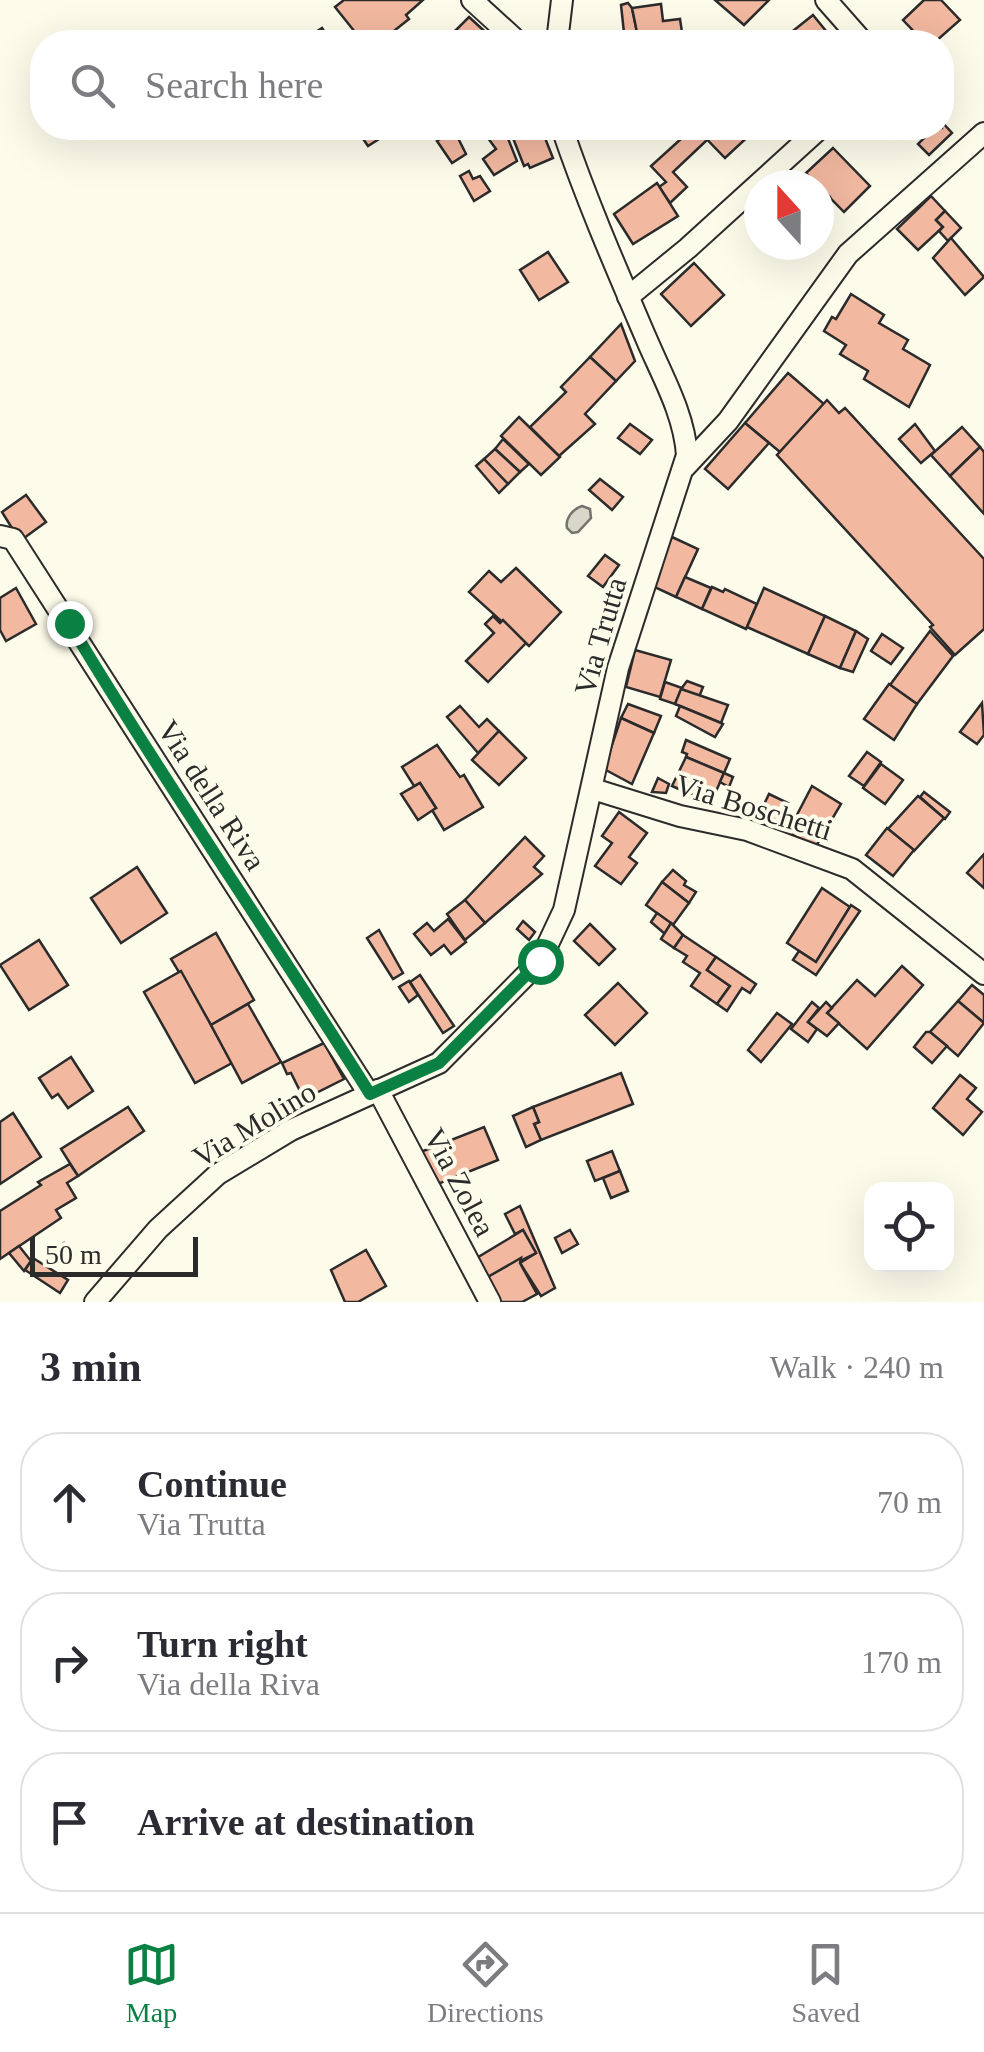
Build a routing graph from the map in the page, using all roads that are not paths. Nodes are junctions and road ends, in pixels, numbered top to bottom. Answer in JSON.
{"nodes":[{"id":1,"x":472,"y":0,"type":"edge"},
{"id":2,"x":562,"y":0,"type":"edge"},
{"id":3,"x":826,"y":0,"type":"edge"},
{"id":4,"x":505,"y":30,"type":"edge"},
{"id":5,"x":558,"y":30,"type":"edge"},
{"id":6,"x":852,"y":30,"type":"edge"},
{"id":7,"x":984,"y":132,"type":"edge"},
{"id":8,"x":567,"y":140,"type":"edge"},
{"id":9,"x":807,"y":140,"type":"edge"},
{"id":10,"x":628,"y":297,"type":"junction"},
{"id":11,"x":685,"y":467,"type":"junction"},
{"id":12,"x":0,"y":536,"type":"edge"},
{"id":13,"x":593,"y":789,"type":"junction"},
{"id":14,"x":984,"y":974,"type":"edge"},
{"id":15,"x":374,"y":1092,"type":"junction"},
{"id":16,"x":95,"y":1302,"type":"edge"},
{"id":17,"x":490,"y":1302,"type":"edge"}],
"edges":[{"from":1,"to":4,"type":"street"},
{"from":2,"to":5,"type":"street"},
{"from":3,"to":6,"type":"street"},
{"from":7,"to":11,"type":"street"},
{"from":8,"to":10,"type":"street","name":"Via Trutta"},
{"from":9,"to":10,"type":"street"},
{"from":10,"to":11,"type":"street","name":"Via Trutta"},
{"from":11,"to":13,"type":"street","name":"Via Trutta"},
{"from":12,"to":15,"type":"street","name":"Via della Riva"},
{"from":13,"to":14,"type":"street","name":"Via Boschetti"},
{"from":13,"to":15,"type":"street","name":"Via Trutta"},
{"from":15,"to":16,"type":"street","name":"Via Molino"},
{"from":15,"to":17,"type":"street","name":"Via Zolea"}]}
